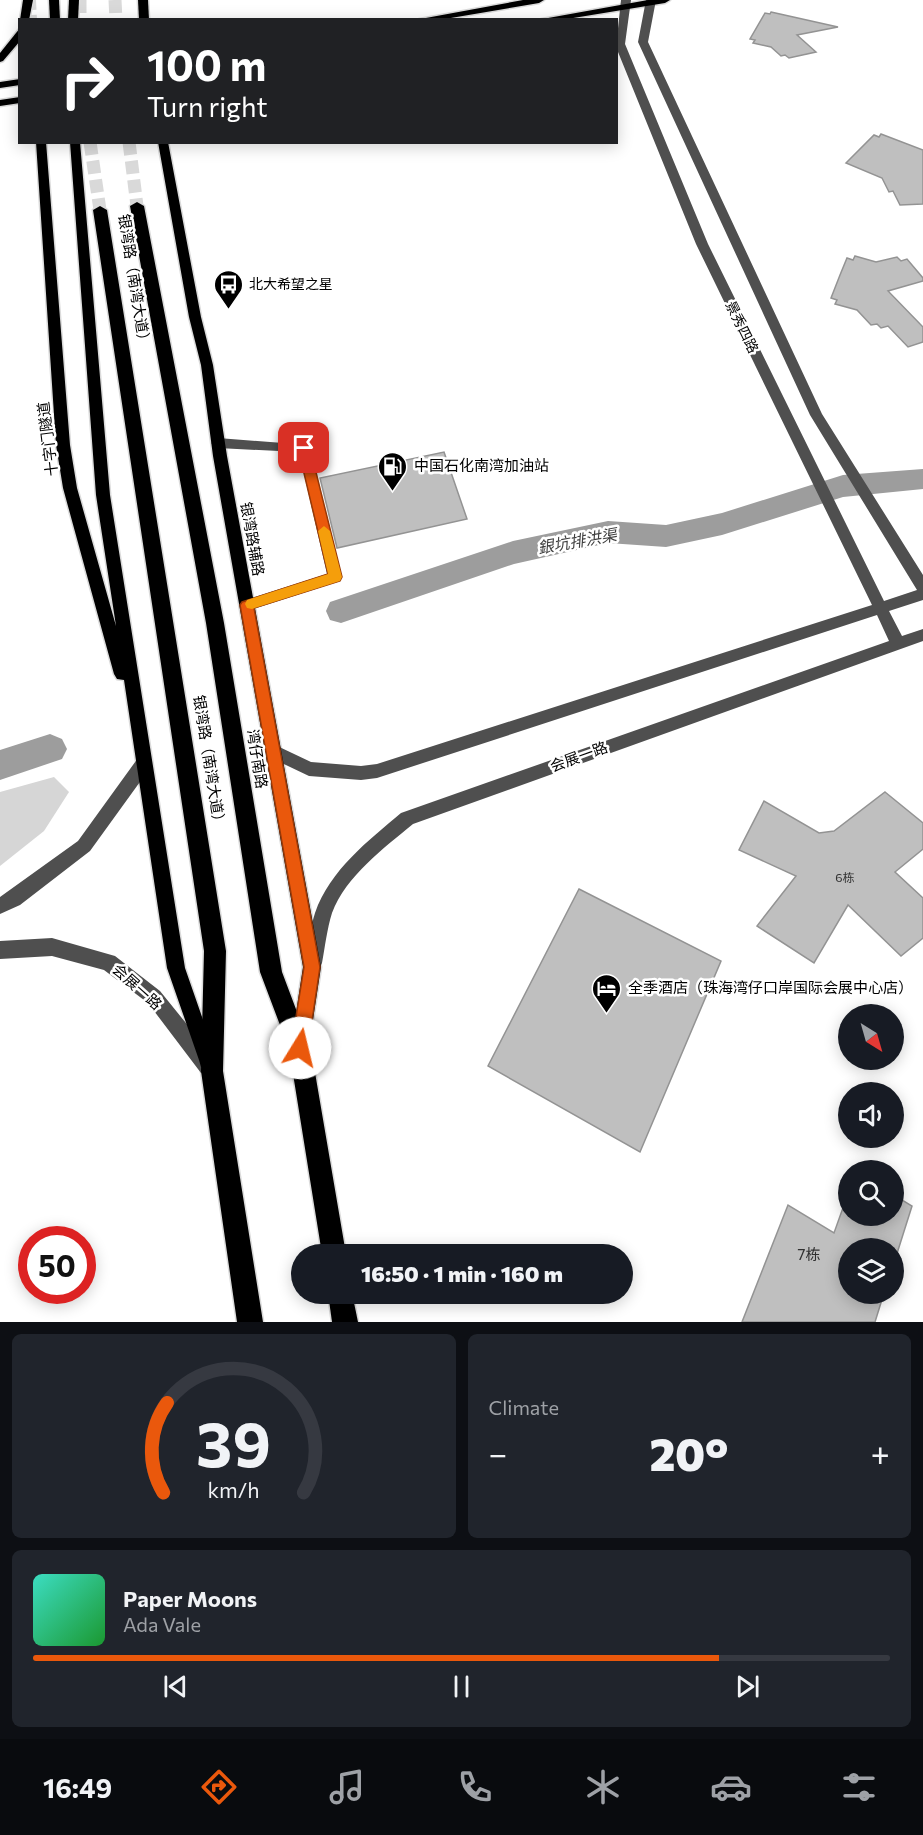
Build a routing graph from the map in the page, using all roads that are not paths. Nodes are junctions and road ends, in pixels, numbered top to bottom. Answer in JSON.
{"nodes":[{"id":1,"x":28,"y":0,"type":"edge"},
{"id":2,"x":54,"y":0,"type":"edge"},
{"id":3,"x":74,"y":0,"type":"edge"},
{"id":4,"x":539,"y":0,"type":"edge"},
{"id":5,"x":665,"y":0,"type":"edge"},
{"id":6,"x":651,"y":1,"type":"edge"},
{"id":7,"x":625,"y":3,"type":"edge"},
{"id":8,"x":24,"y":18,"type":"edge"},
{"id":9,"x":55,"y":18,"type":"edge"},
{"id":10,"x":73,"y":18,"type":"edge"},
{"id":11,"x":431,"y":18,"type":"edge"},
{"id":12,"x":551,"y":18,"type":"edge"},
{"id":13,"x":18,"y":35,"type":"edge"},
{"id":14,"x":0,"y":59,"type":"edge"},
{"id":15,"x":18,"y":82,"type":"edge"},
{"id":16,"x":0,"y":85,"type":"edge"},
{"id":17,"x":18,"y":100,"type":"edge"},
{"id":18,"x":0,"y":103,"type":"edge"},
{"id":19,"x":41,"y":144,"type":"edge"},
{"id":20,"x":75,"y":144,"type":"edge"},
{"id":21,"x":165,"y":145,"type":"edge"},
{"id":22,"x":137,"y":206,"type":"tunnel mouth"},
{"id":23,"x":100,"y":210,"type":"tunnel mouth"},
{"id":24,"x":218,"y":443,"type":"junction"},
{"id":25,"x":186,"y":472,"type":"joint"},
{"id":26,"x":923,"y":587,"type":"edge"},
{"id":27,"x":923,"y":594,"type":"edge"},
{"id":28,"x":247,"y":605,"type":"junction"},
{"id":29,"x":881,"y":609,"type":"junction"},
{"id":30,"x":923,"y":635,"type":"edge"},
{"id":31,"x":898,"y":644,"type":"junction"},
{"id":32,"x":138,"y":722,"type":"junction"},
{"id":33,"x":273,"y":751,"type":"junction"},
{"id":34,"x":144,"y":763,"type":"junction"},
{"id":35,"x":0,"y":906,"type":"edge"},
{"id":36,"x":0,"y":950,"type":"edge"},
{"id":37,"x":312,"y":967,"type":"junction"},
{"id":38,"x":300,"y":1048,"type":"junction"},
{"id":39,"x":212,"y":1071,"type":"junction"},
{"id":40,"x":332,"y":1244,"type":"edge"},
{"id":41,"x":342,"y":1304,"type":"edge"},
{"id":42,"x":250,"y":1322,"type":"edge"},
{"id":43,"x":345,"y":1322,"type":"edge"}],
"edges":[{"from":1,"to":8,"type":"main road"},
{"from":2,"to":9,"type":"main road"},
{"from":3,"to":10,"type":"main road"},
{"from":4,"to":11,"type":"main road"},
{"from":5,"to":6,"type":"main road"},
{"from":6,"to":7,"type":"main road"},
{"from":6,"to":26,"type":"street","name":"景秀四路"},
{"from":7,"to":12,"type":"main road"},
{"from":7,"to":29,"type":"street","name":"景秀四路"},
{"from":13,"to":14,"type":"main road"},
{"from":15,"to":16,"type":"main road"},
{"from":17,"to":18,"type":"main road"},
{"from":19,"to":32,"type":"main road","name":"十字门隧道"},
{"from":20,"to":32,"type":"main road"},
{"from":21,"to":24,"type":"main road","name":"银湾路辅路"},
{"from":22,"to":25,"type":"highway","name":"银湾路（南湾大道）"},
{"from":23,"to":39,"type":"highway","name":"银湾路（南湾大道）"},
{"from":24,"to":28,"type":"main road","name":"银湾路辅路"},
{"from":24,"to":28,"type":"street"},
{"from":25,"to":38,"type":"highway","name":"湾仔南路"},
{"from":27,"to":29,"type":"street"},
{"from":28,"to":33,"type":"main road","name":"银湾路辅路"},
{"from":29,"to":31,"type":"street","name":"景秀四路"},
{"from":29,"to":33,"type":"street"},
{"from":30,"to":31,"type":"street","name":"会展一路"},
{"from":31,"to":37,"type":"street","name":"会展一路"},
{"from":32,"to":34,"type":"main road"},
{"from":33,"to":37,"type":"main road","name":"银湾路辅路"},
{"from":34,"to":35,"type":"street"},
{"from":34,"to":39,"type":"main road"},
{"from":36,"to":39,"type":"street","name":"会展一路"},
{"from":37,"to":38,"type":"main road","name":"银湾路辅路"},
{"from":38,"to":40,"type":"highway"},
{"from":39,"to":42,"type":"highway","name":"银湾路（南湾大道）"},
{"from":41,"to":43,"type":"highway"}]}
